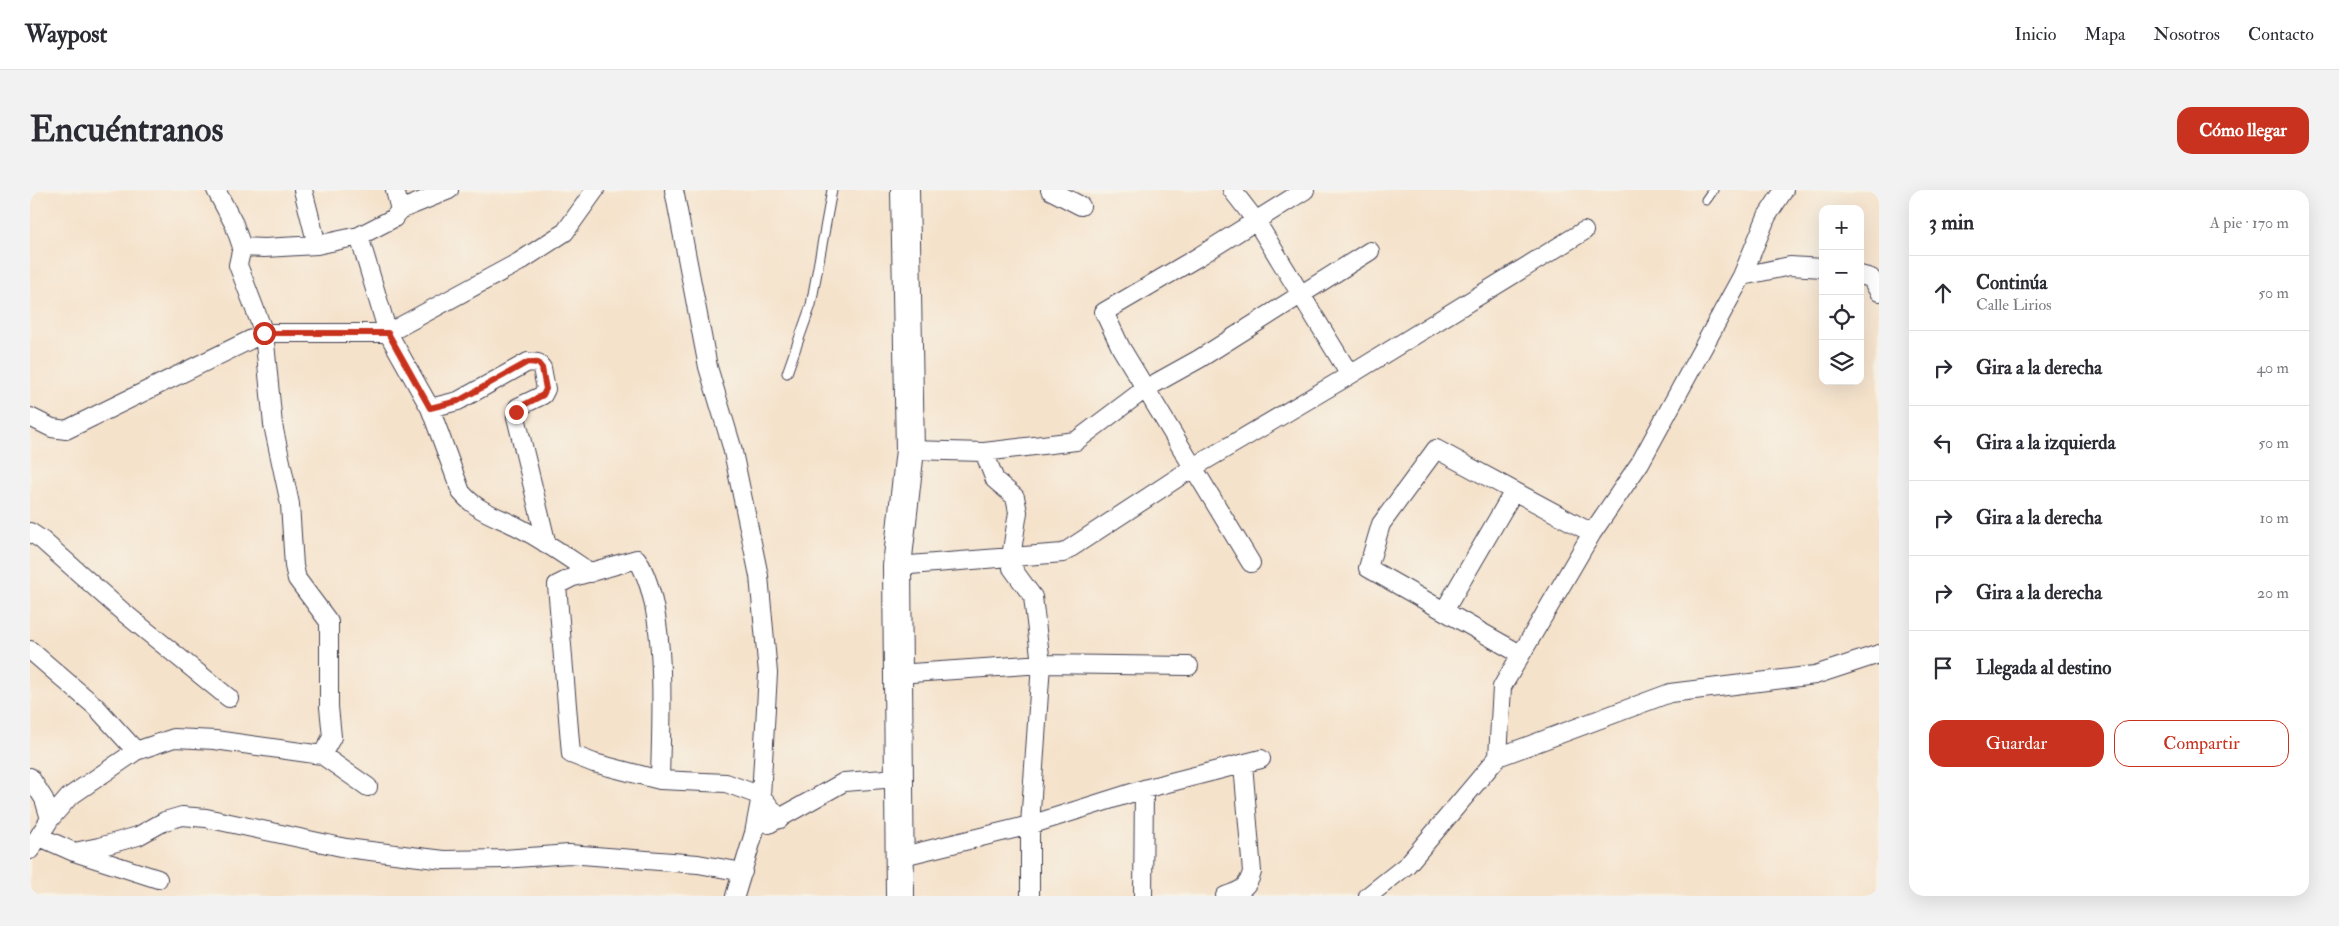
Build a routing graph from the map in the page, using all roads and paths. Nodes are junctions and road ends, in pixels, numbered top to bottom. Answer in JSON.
{"nodes":[{"id":1,"x":216,"y":190,"type":"edge"},
{"id":2,"x":303,"y":190,"type":"edge"},
{"id":3,"x":395,"y":190,"type":"edge"},
{"id":4,"x":449,"y":190,"type":"edge"},
{"id":5,"x":595,"y":190,"type":"edge"},
{"id":6,"x":674,"y":190,"type":"edge"},
{"id":7,"x":832,"y":190,"type":"edge"},
{"id":8,"x":905,"y":190,"type":"edge"},
{"id":9,"x":1050,"y":190,"type":"edge"},
{"id":10,"x":1232,"y":190,"type":"edge"},
{"id":11,"x":1305,"y":190,"type":"edge"},
{"id":12,"x":1713,"y":190,"type":"edge"},
{"id":13,"x":1784,"y":190,"type":"edge"},
{"id":14,"x":1706,"y":200,"type":"dead end"},
{"id":15,"x":1081,"y":206,"type":"dead end"},
{"id":16,"x":400,"y":210,"type":"junction"},
{"id":17,"x":1256,"y":221,"type":"junction"},
{"id":18,"x":1584,"y":230,"type":"dead end"},
{"id":19,"x":359,"y":236,"type":"junction"},
{"id":20,"x":317,"y":245,"type":"junction"},
{"id":21,"x":242,"y":246,"type":"junction"},
{"id":22,"x":1370,"y":251,"type":"dead end"},
{"id":23,"x":1819,"y":268,"type":"edge"},
{"id":24,"x":1742,"y":276,"type":"junction"},
{"id":25,"x":1864,"y":277,"type":"edge"},
{"id":26,"x":1879,"y":292,"type":"edge"},
{"id":27,"x":1302,"y":295,"type":"junction"},
{"id":28,"x":264,"y":333,"type":"junction"},
{"id":29,"x":388,"y":333,"type":"junction"},
{"id":30,"x":787,"y":373,"type":"dead end"},
{"id":31,"x":1350,"y":375,"type":"junction"},
{"id":32,"x":1145,"y":389,"type":"junction"},
{"id":33,"x":430,"y":408,"type":"junction"},
{"id":34,"x":30,"y":418,"type":"edge"},
{"id":35,"x":910,"y":450,"type":"junction"},
{"id":36,"x":984,"y":452,"type":"junction"},
{"id":37,"x":1194,"y":467,"type":"junction"},
{"id":38,"x":1514,"y":491,"type":"junction"},
{"id":39,"x":30,"y":532,"type":"edge"},
{"id":40,"x":1592,"y":533,"type":"junction"},
{"id":41,"x":547,"y":545,"type":"junction"},
{"id":42,"x":1011,"y":557,"type":"junction"},
{"id":43,"x":1251,"y":563,"type":"dead end"},
{"id":44,"x":897,"y":566,"type":"junction"},
{"id":45,"x":591,"y":573,"type":"junction"},
{"id":46,"x":1444,"y":611,"type":"junction"},
{"id":47,"x":30,"y":650,"type":"edge"},
{"id":48,"x":1520,"y":654,"type":"junction"},
{"id":49,"x":1879,"y":654,"type":"edge"},
{"id":50,"x":1041,"y":664,"type":"junction"},
{"id":51,"x":1189,"y":666,"type":"dead end"},
{"id":52,"x":897,"y":674,"type":"junction"},
{"id":53,"x":229,"y":698,"type":"dead end"},
{"id":54,"x":136,"y":751,"type":"junction"},
{"id":55,"x":322,"y":755,"type":"junction"},
{"id":56,"x":1498,"y":758,"type":"junction"},
{"id":57,"x":1261,"y":759,"type":"dead end"},
{"id":58,"x":1243,"y":764,"type":"junction"},
{"id":59,"x":30,"y":778,"type":"edge"},
{"id":60,"x":898,"y":778,"type":"junction"},
{"id":61,"x":660,"y":780,"type":"junction"},
{"id":62,"x":368,"y":787,"type":"dead end"},
{"id":63,"x":1144,"y":789,"type":"junction"},
{"id":64,"x":761,"y":796,"type":"junction"},
{"id":65,"x":50,"y":819,"type":"junction"},
{"id":66,"x":780,"y":819,"type":"junction"},
{"id":67,"x":1030,"y":825,"type":"junction"},
{"id":68,"x":754,"y":833,"type":"junction"},
{"id":69,"x":35,"y":844,"type":"edge"},
{"id":70,"x":74,"y":852,"type":"junction"},
{"id":71,"x":899,"y":858,"type":"junction"},
{"id":72,"x":742,"y":872,"type":"junction"},
{"id":73,"x":158,"y":879,"type":"dead end"},
{"id":74,"x":734,"y":896,"type":"edge"},
{"id":75,"x":900,"y":896,"type":"edge"},
{"id":76,"x":1030,"y":896,"type":"edge"},
{"id":77,"x":1143,"y":896,"type":"edge"},
{"id":78,"x":1225,"y":896,"type":"edge"},
{"id":79,"x":1368,"y":896,"type":"edge"}],
"edges":[{"from":1,"to":21,"type":"street"},
{"from":2,"to":20,"type":"street"},
{"from":3,"to":16,"type":"street"},
{"from":4,"to":16,"type":"street"},
{"from":5,"to":29,"type":"street"},
{"from":6,"to":64,"type":"street"},
{"from":7,"to":30,"type":"lane"},
{"from":8,"to":35,"type":"main road"},
{"from":9,"to":15,"type":"street"},
{"from":10,"to":17,"type":"street"},
{"from":11,"to":17,"type":"street"},
{"from":12,"to":14,"type":"lane"},
{"from":13,"to":24,"type":"street"},
{"from":16,"to":19,"type":"street"},
{"from":17,"to":27,"type":"street"},
{"from":17,"to":32,"type":"street"},
{"from":18,"to":31,"type":"street"},
{"from":19,"to":20,"type":"street"},
{"from":19,"to":29,"type":"street"},
{"from":20,"to":21,"type":"street"},
{"from":21,"to":28,"type":"street"},
{"from":22,"to":27,"type":"street"},
{"from":23,"to":24,"type":"street"},
{"from":24,"to":40,"type":"street"},
{"from":25,"to":26,"type":"street"},
{"from":27,"to":31,"type":"street"},
{"from":27,"to":32,"type":"street"},
{"from":28,"to":29,"type":"street"},
{"from":28,"to":34,"type":"street"},
{"from":28,"to":55,"type":"street"},
{"from":29,"to":33,"type":"street"},
{"from":31,"to":37,"type":"street"},
{"from":32,"to":36,"type":"street"},
{"from":32,"to":37,"type":"street"},
{"from":33,"to":41,"type":"street"},
{"from":33,"to":41,"type":"street"},
{"from":35,"to":36,"type":"street"},
{"from":35,"to":44,"type":"main road"},
{"from":36,"to":42,"type":"street"},
{"from":37,"to":42,"type":"street"},
{"from":37,"to":43,"type":"street"},
{"from":38,"to":40,"type":"street"},
{"from":38,"to":46,"type":"street"},
{"from":38,"to":46,"type":"street"},
{"from":39,"to":53,"type":"street"},
{"from":40,"to":48,"type":"street"},
{"from":41,"to":45,"type":"street"},
{"from":42,"to":44,"type":"street"},
{"from":42,"to":50,"type":"street"},
{"from":44,"to":52,"type":"main road"},
{"from":45,"to":61,"type":"street"},
{"from":45,"to":61,"type":"street"},
{"from":46,"to":48,"type":"street"},
{"from":47,"to":54,"type":"street"},
{"from":48,"to":56,"type":"street"},
{"from":49,"to":56,"type":"street"},
{"from":50,"to":51,"type":"street"},
{"from":50,"to":52,"type":"street"},
{"from":50,"to":67,"type":"street"},
{"from":52,"to":60,"type":"main road"},
{"from":54,"to":55,"type":"street"},
{"from":54,"to":65,"type":"street"},
{"from":55,"to":62,"type":"street"},
{"from":56,"to":79,"type":"street"},
{"from":57,"to":58,"type":"street"},
{"from":58,"to":63,"type":"street"},
{"from":58,"to":78,"type":"street"},
{"from":59,"to":65,"type":"street"},
{"from":60,"to":66,"type":"street"},
{"from":60,"to":71,"type":"main road"},
{"from":61,"to":64,"type":"street"},
{"from":63,"to":67,"type":"street"},
{"from":63,"to":77,"type":"street"},
{"from":64,"to":66,"type":"street"},
{"from":64,"to":68,"type":"street"},
{"from":65,"to":69,"type":"street"},
{"from":66,"to":68,"type":"street"},
{"from":67,"to":71,"type":"street"},
{"from":67,"to":76,"type":"street"},
{"from":68,"to":72,"type":"street"},
{"from":69,"to":70,"type":"street"},
{"from":70,"to":72,"type":"street"},
{"from":70,"to":73,"type":"street"},
{"from":71,"to":75,"type":"main road"},
{"from":72,"to":74,"type":"street"}]}
